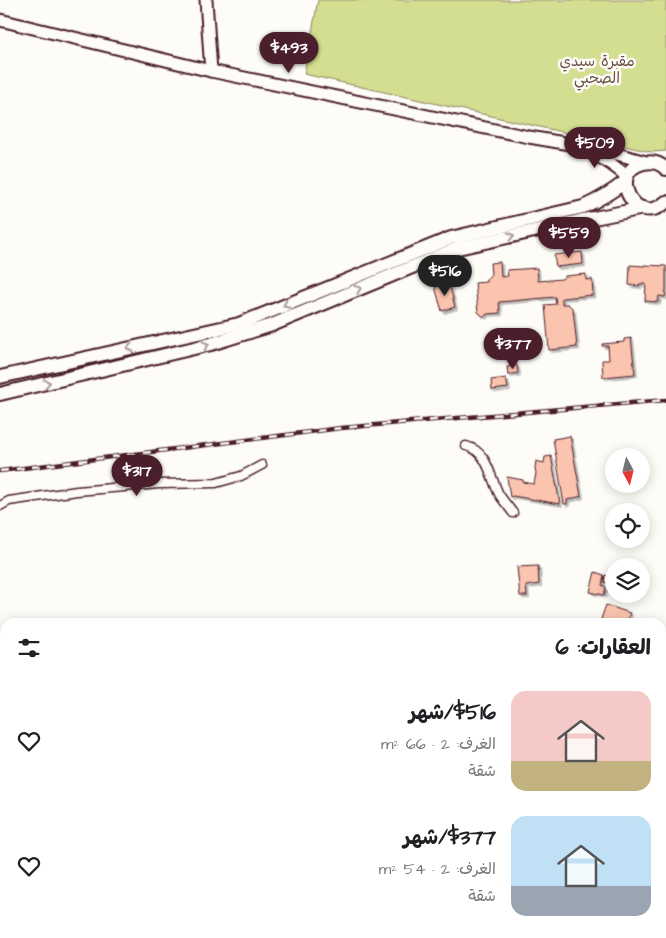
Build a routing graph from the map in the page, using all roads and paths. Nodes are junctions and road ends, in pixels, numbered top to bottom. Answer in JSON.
{"nodes":[{"id":1,"x":206,"y":0,"type":"edge"},
{"id":2,"x":0,"y":20,"type":"edge"},
{"id":3,"x":211,"y":71,"type":"junction"},
{"id":4,"x":574,"y":145,"type":"junction"},
{"id":5,"x":658,"y":164,"type":"edge"},
{"id":6,"x":627,"y":179,"type":"junction"},
{"id":7,"x":666,"y":202,"type":"edge"},
{"id":8,"x":644,"y":208,"type":"junction"},
{"id":9,"x":0,"y":377,"type":"edge"},
{"id":10,"x":0,"y":394,"type":"edge"},
{"id":11,"x":466,"y":446,"type":"dead end"},
{"id":12,"x":262,"y":465,"type":"dead end"},
{"id":13,"x":0,"y":506,"type":"edge"},
{"id":14,"x":513,"y":513,"type":"dead end"}],
"edges":[{"from":1,"to":3,"type":"main road"},
{"from":2,"to":3,"type":"main road"},
{"from":3,"to":4,"type":"main road"},
{"from":4,"to":5,"type":"main road"},
{"from":4,"to":6,"type":"main road"},
{"from":5,"to":6,"type":"main road"},
{"from":6,"to":8,"type":"main road"},
{"from":6,"to":9,"type":"main road","one_way":true},
{"from":7,"to":8,"type":"main road"},
{"from":10,"to":8,"type":"main road","one_way":true},
{"from":11,"to":14,"type":"street"},
{"from":12,"to":13,"type":"street"}]}
